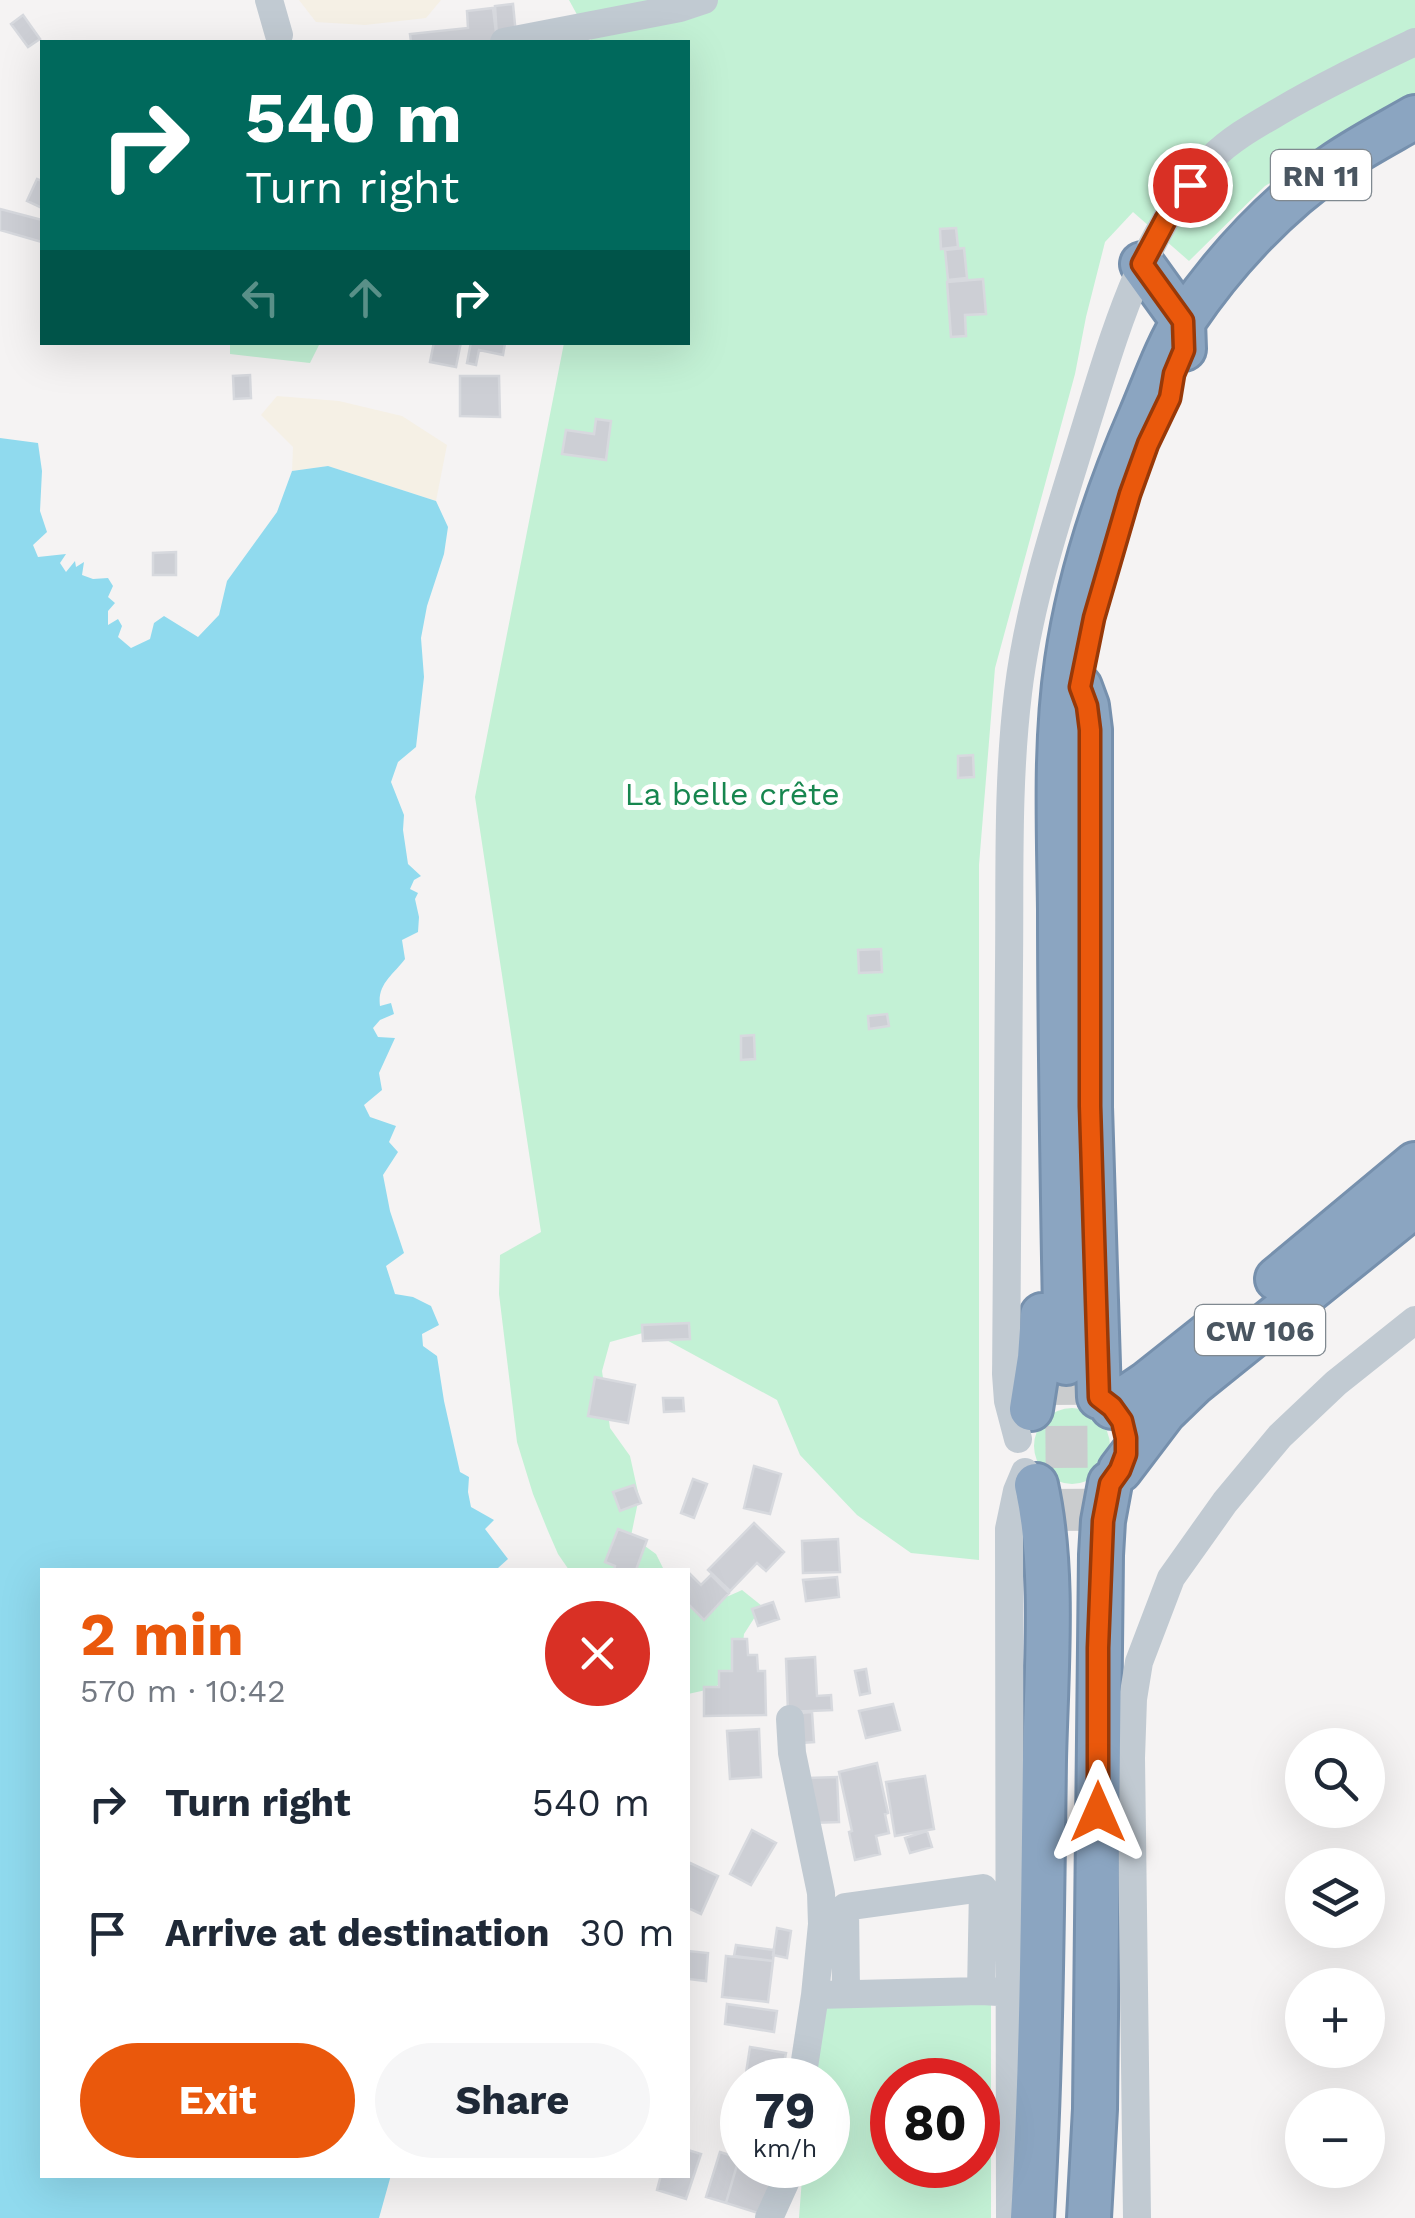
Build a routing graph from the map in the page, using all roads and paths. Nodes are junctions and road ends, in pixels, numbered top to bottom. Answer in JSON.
{"nodes":[{"id":1,"x":269,"y":0,"type":"edge"},
{"id":2,"x":704,"y":0,"type":"edge"},
{"id":3,"x":283,"y":40,"type":"edge"},
{"id":4,"x":514,"y":40,"type":"edge"},
{"id":5,"x":1415,"y":42,"type":"edge"},
{"id":6,"x":1415,"y":117,"type":"edge"},
{"id":7,"x":1415,"y":135,"type":"edge"},
{"id":8,"x":1240,"y":251,"type":"junction"},
{"id":9,"x":1144,"y":259,"type":"junction"},
{"id":10,"x":1183,"y":321,"type":"junction"},
{"id":11,"x":1170,"y":398,"type":"junction"},
{"id":12,"x":1073,"y":678,"type":"junction"},
{"id":13,"x":1415,"y":1164,"type":"edge"},
{"id":14,"x":1415,"y":1205,"type":"edge"},
{"id":15,"x":1415,"y":1320,"type":"edge"},
{"id":16,"x":1191,"y":1348,"type":"junction"},
{"id":17,"x":1090,"y":1372,"type":"junction"},
{"id":18,"x":1028,"y":1451,"type":"junction"},
{"id":19,"x":1115,"y":1477,"type":"junction"},
{"id":20,"x":790,"y":1719,"type":"dead end"},
{"id":21,"x":981,"y":1990,"type":"junction"},
{"id":22,"x":846,"y":1992,"type":"junction"},
{"id":23,"x":1010,"y":1993,"type":"junction"},
{"id":24,"x":815,"y":1995,"type":"junction"},
{"id":25,"x":805,"y":2058,"type":"edge"},
{"id":26,"x":783,"y":2188,"type":"edge"},
{"id":27,"x":1140,"y":2217,"type":"edge"},
{"id":28,"x":769,"y":2218,"type":"edge"},
{"id":29,"x":1010,"y":2218,"type":"edge"},
{"id":30,"x":1032,"y":2218,"type":"edge"},
{"id":31,"x":1052,"y":2218,"type":"edge"},
{"id":32,"x":1075,"y":2218,"type":"edge"},
{"id":33,"x":1089,"y":2218,"type":"edge"}],
"edges":[{"from":1,"to":3,"type":"street"},
{"from":2,"to":4,"type":"street"},
{"from":5,"to":9,"type":"street"},
{"from":6,"to":8,"type":"highway","number":"RN 11"},
{"from":7,"to":11,"type":"highway","number":"RN 11"},
{"from":8,"to":9,"type":"highway"},
{"from":8,"to":10,"type":"highway","number":"RN 11"},
{"from":9,"to":10,"type":"highway"},
{"from":9,"to":18,"type":"street"},
{"from":10,"to":11,"type":"highway"},
{"from":10,"to":12,"type":"highway","number":"RN 11"},
{"from":11,"to":12,"type":"highway","number":"RN 11"},
{"from":12,"to":17,"type":"highway","number":"RN 11"},
{"from":12,"to":18,"type":"highway"},
{"from":13,"to":16,"type":"highway","number":"CW 106"},
{"from":14,"to":19,"type":"highway","number":"CW 106"},
{"from":15,"to":27,"type":"street"},
{"from":16,"to":17,"type":"highway","number":"CW 106"},
{"from":16,"to":17,"type":"highway"},
{"from":17,"to":18,"type":"highway"},
{"from":17,"to":19,"type":"highway"},
{"from":18,"to":19,"type":"highway"},
{"from":18,"to":23,"type":"street"},
{"from":18,"to":30,"type":"highway"},
{"from":19,"to":33,"type":"highway"},
{"from":20,"to":24,"type":"street"},
{"from":21,"to":22,"type":"street"},
{"from":21,"to":22,"type":"street"},
{"from":21,"to":23,"type":"street"},
{"from":22,"to":24,"type":"street"},
{"from":23,"to":29,"type":"street"},
{"from":24,"to":25,"type":"street"},
{"from":26,"to":28,"type":"street"},
{"from":31,"to":32,"type":"highway"}]}
